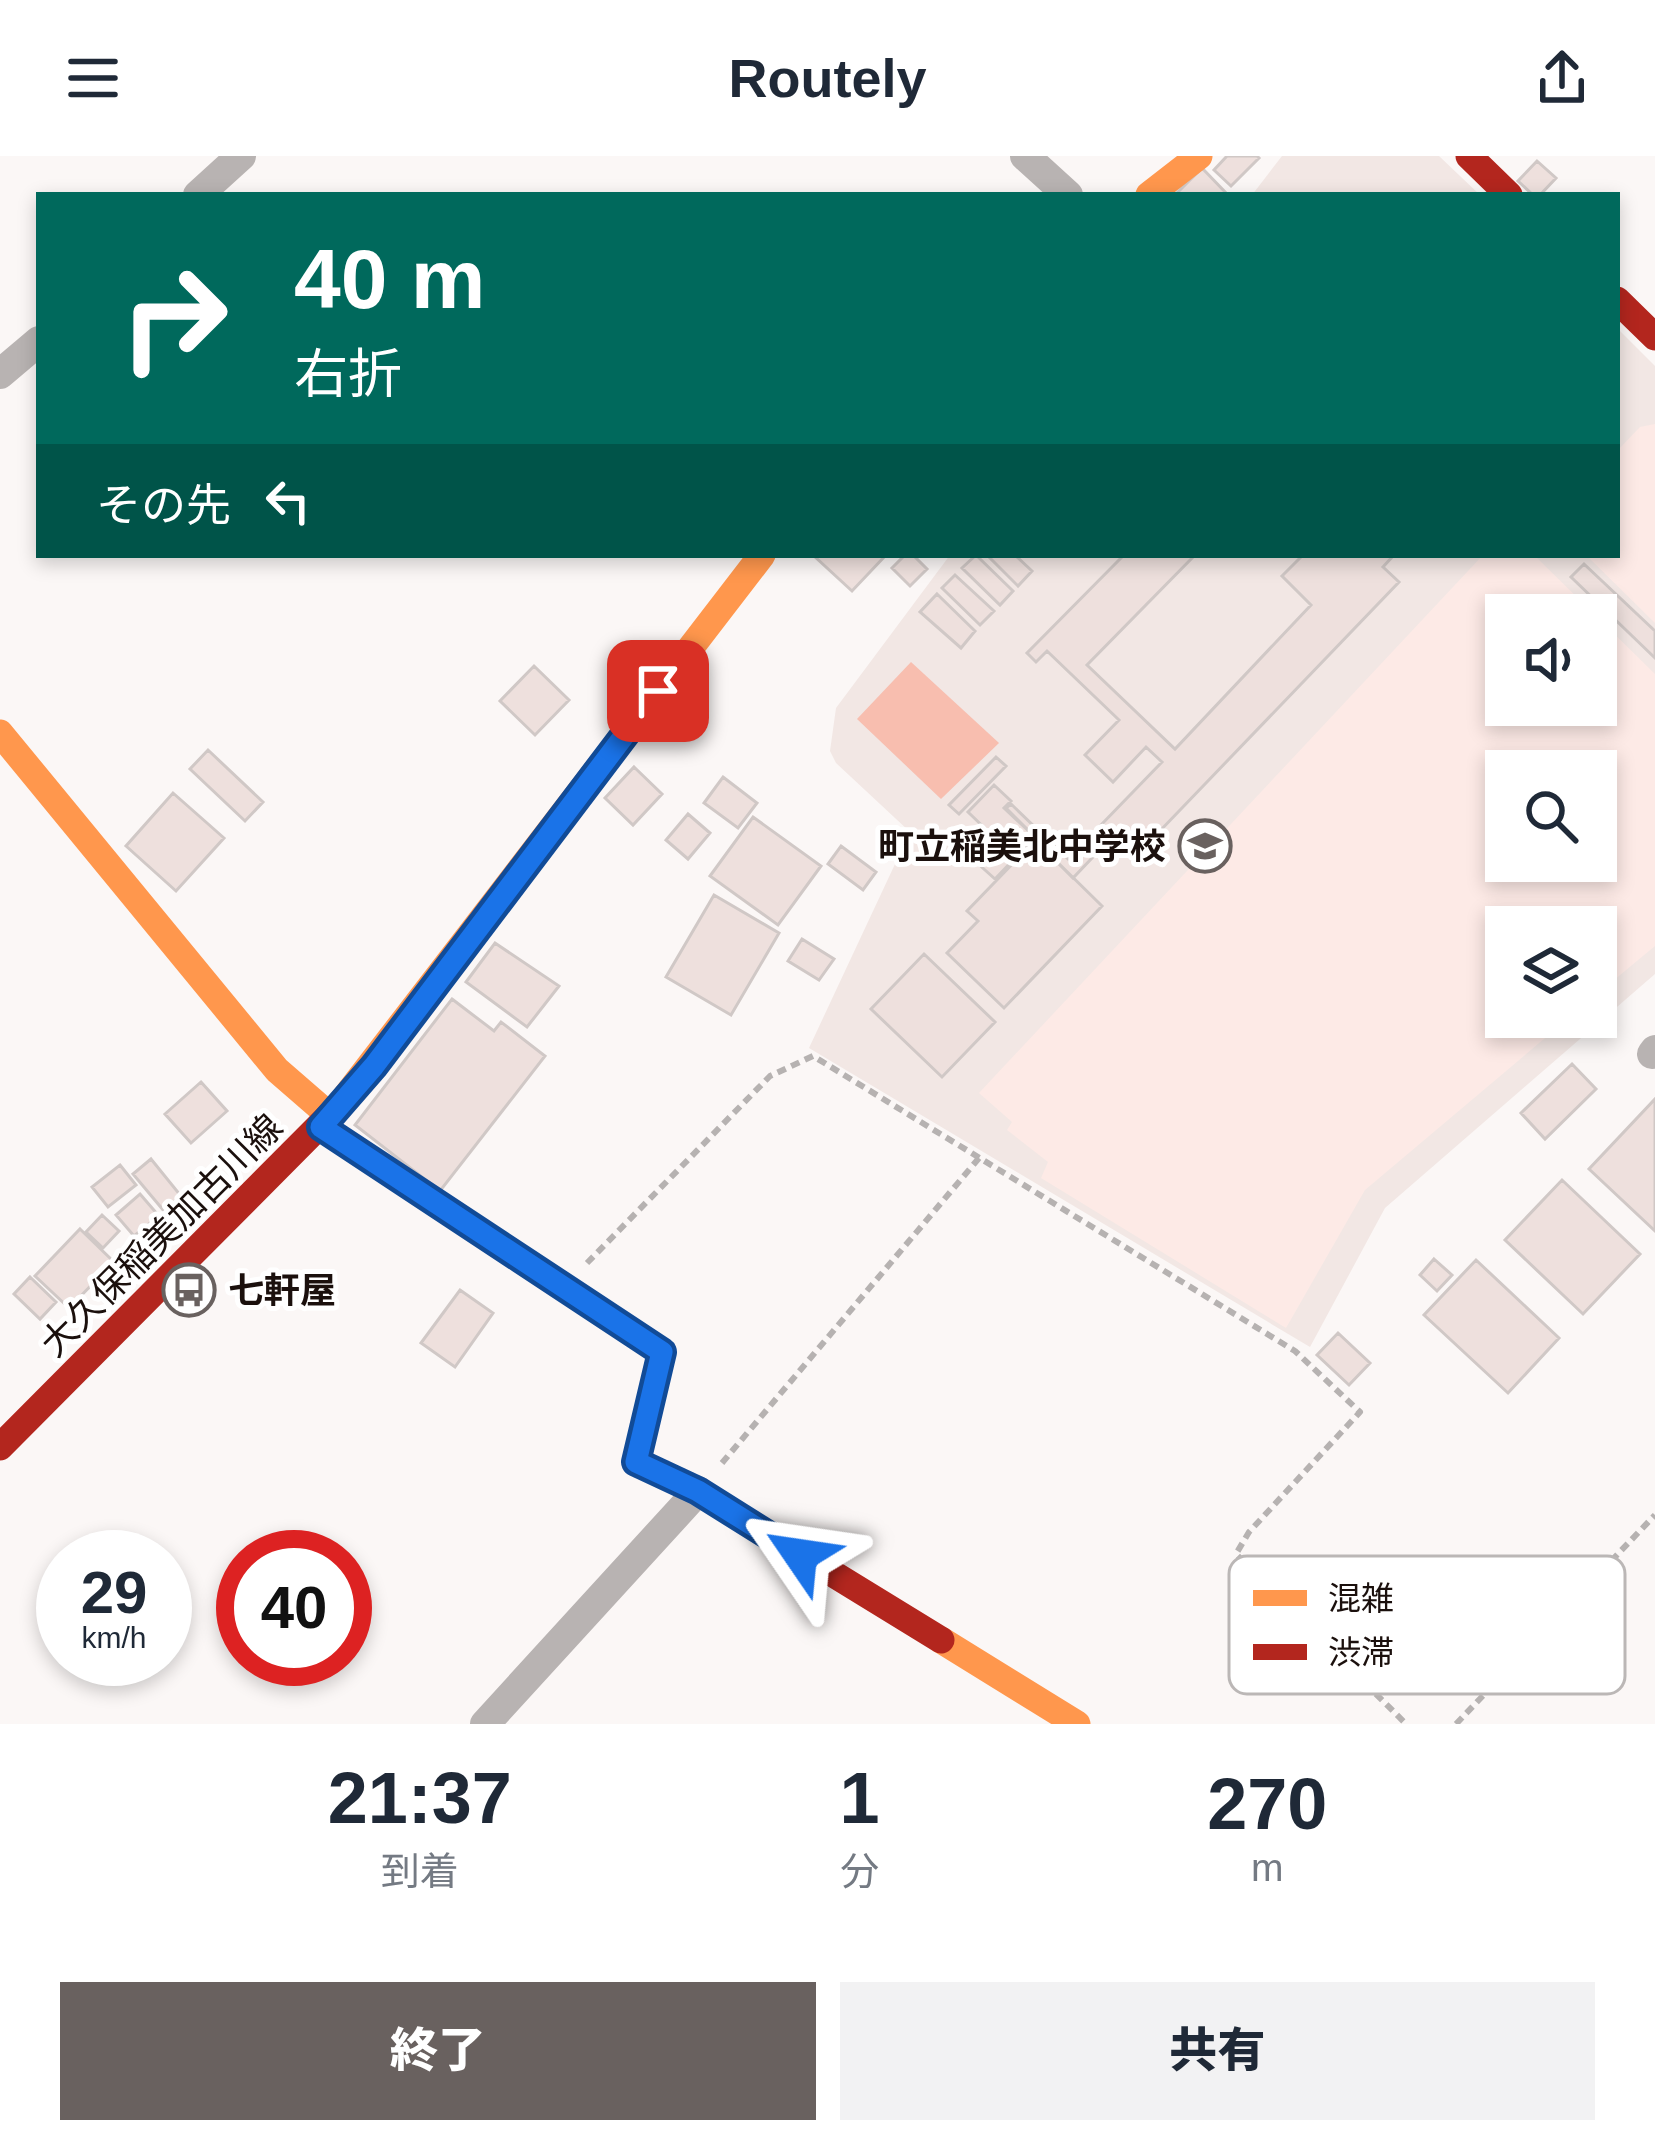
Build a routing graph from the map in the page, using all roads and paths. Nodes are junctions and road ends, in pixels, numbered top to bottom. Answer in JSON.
{"nodes":[{"id":1,"x":1025,"y":156,"type":"edge"},
{"id":2,"x":1199,"y":156,"type":"edge"},
{"id":3,"x":1468,"y":156,"type":"edge"},
{"id":4,"x":228,"y":160,"type":"edge"},
{"id":5,"x":201,"y":192,"type":"edge"},
{"id":6,"x":1065,"y":192,"type":"edge"},
{"id":7,"x":1153,"y":192,"type":"edge"},
{"id":8,"x":1506,"y":192,"type":"edge"},
{"id":9,"x":1620,"y":303,"type":"edge"},
{"id":10,"x":1655,"y":337,"type":"edge"},
{"id":11,"x":36,"y":344,"type":"edge"},
{"id":12,"x":0,"y":374,"type":"edge"},
{"id":13,"x":760,"y":558,"type":"edge"},
{"id":14,"x":0,"y":733,"type":"edge"},
{"id":15,"x":325,"y":1122,"type":"junction"},
{"id":16,"x":979,"y":1159,"type":"junction"},
{"id":17,"x":562,"y":1287,"type":"junction"},
{"id":18,"x":0,"y":1447,"type":"edge"},
{"id":19,"x":698,"y":1491,"type":"junction"},
{"id":20,"x":1655,"y":1515,"type":"edge"},
{"id":21,"x":1238,"y":1556,"type":"edge"},
{"id":22,"x":1616,"y":1556,"type":"edge"},
{"id":23,"x":1376,"y":1694,"type":"edge"},
{"id":24,"x":1485,"y":1694,"type":"edge"},
{"id":25,"x":484,"y":1724,"type":"edge"},
{"id":26,"x":1077,"y":1724,"type":"edge"},
{"id":27,"x":1406,"y":1724,"type":"edge"},
{"id":28,"x":1456,"y":1724,"type":"edge"}],
"edges":[{"from":1,"to":6,"type":"street"},
{"from":2,"to":7,"type":"street"},
{"from":3,"to":8,"type":"street"},
{"from":4,"to":5,"type":"street"},
{"from":9,"to":10,"type":"street"},
{"from":11,"to":12,"type":"street"},
{"from":13,"to":15,"type":"street","name":"大久保稲美加古川線"},
{"from":14,"to":15,"type":"street"},
{"from":15,"to":17,"type":"street"},
{"from":15,"to":18,"type":"street","name":"大久保稲美加古川線"},
{"from":16,"to":17,"type":"path"},
{"from":16,"to":19,"type":"path"},
{"from":16,"to":21,"type":"path"},
{"from":17,"to":19,"type":"street"},
{"from":19,"to":25,"type":"street"},
{"from":19,"to":26,"type":"street"},
{"from":20,"to":22,"type":"path"},
{"from":23,"to":27,"type":"path"},
{"from":24,"to":28,"type":"path"}]}
